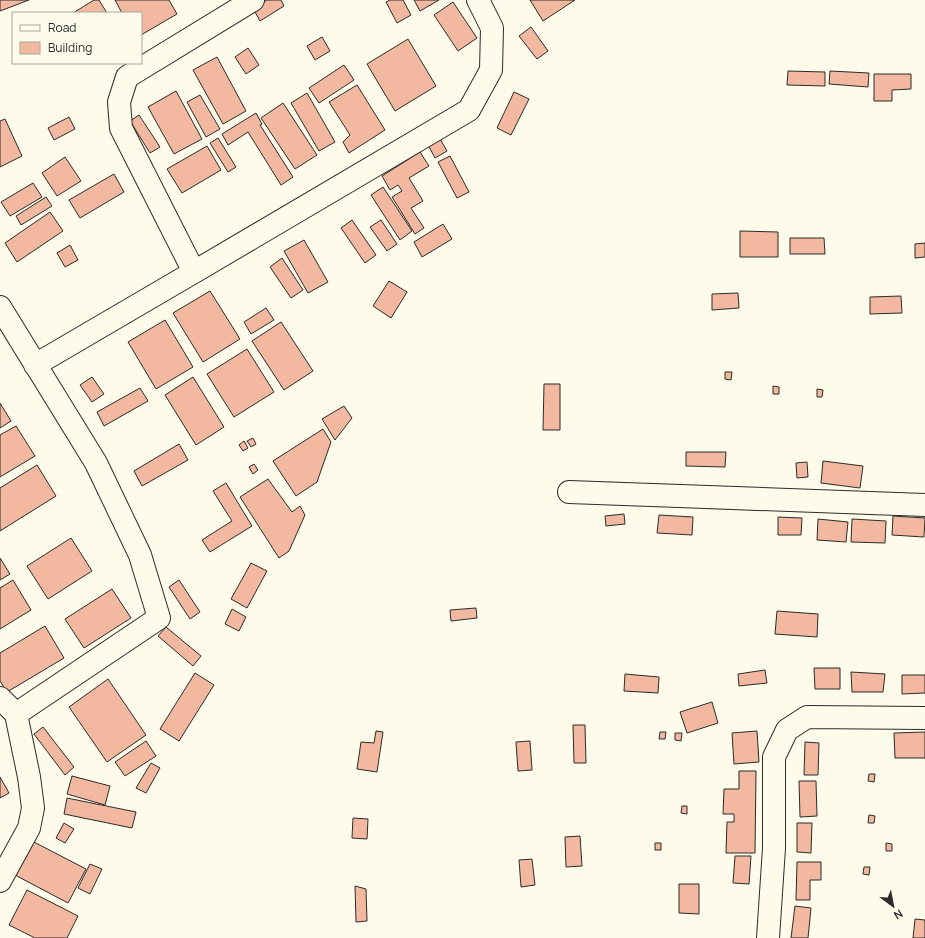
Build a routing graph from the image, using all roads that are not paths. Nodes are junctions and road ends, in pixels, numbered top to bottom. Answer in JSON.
{"nodes":[{"id":1,"x":252,"y":0,"type":"edge"},
{"id":2,"x":478,"y":0,"type":"edge"},
{"id":3,"x":194,"y":272,"type":"junction"},
{"id":4,"x":0,"y":307,"type":"edge"},
{"id":5,"x":35,"y":365,"type":"junction"},
{"id":6,"x":569,"y":492,"type":"dead end"},
{"id":7,"x":925,"y":505,"type":"edge"},
{"id":8,"x":0,"y":698,"type":"edge"},
{"id":9,"x":16,"y":714,"type":"junction"},
{"id":10,"x":925,"y":718,"type":"edge"},
{"id":11,"x":0,"y":881,"type":"edge"},
{"id":12,"x":768,"y":938,"type":"edge"}],
"edges":[{"from":1,"to":3,"type":"street"},
{"from":2,"to":3,"type":"street"},
{"from":3,"to":5,"type":"street"},
{"from":4,"to":5,"type":"street"},
{"from":5,"to":9,"type":"street"},
{"from":6,"to":7,"type":"street"},
{"from":8,"to":9,"type":"street"},
{"from":9,"to":11,"type":"street"},
{"from":10,"to":12,"type":"street"}]}
